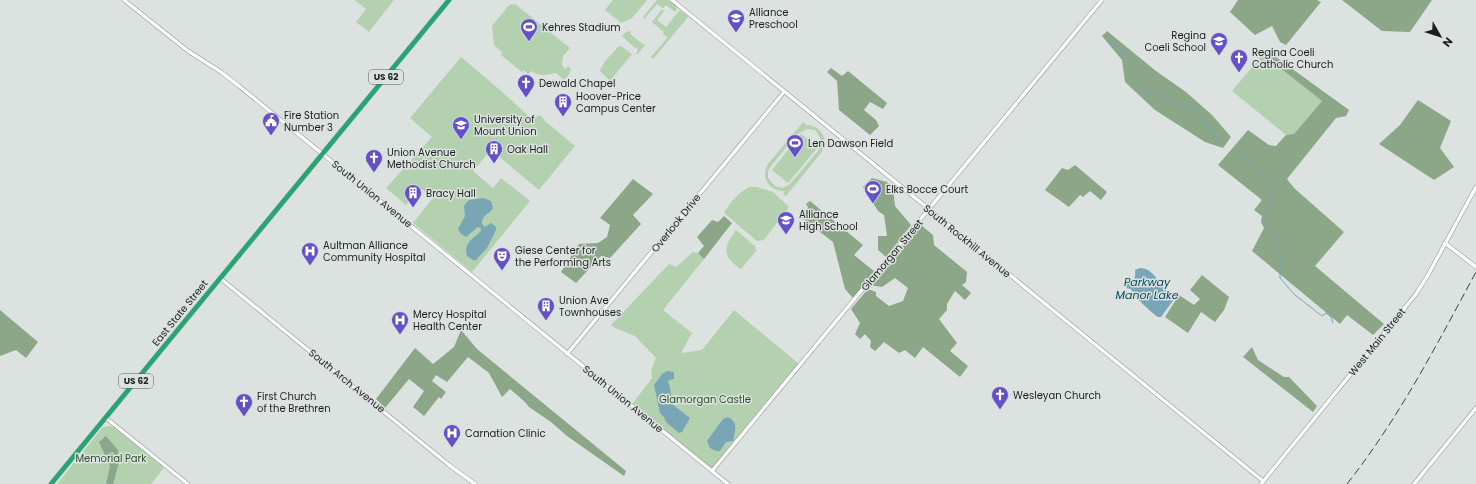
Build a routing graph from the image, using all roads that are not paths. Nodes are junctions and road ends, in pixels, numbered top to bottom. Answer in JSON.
{"nodes":[{"id":1,"x":124,"y":0,"type":"edge"},
{"id":2,"x":449,"y":0,"type":"edge"},
{"id":3,"x":672,"y":0,"type":"edge"},
{"id":4,"x":1102,"y":0,"type":"edge"},
{"id":5,"x":784,"y":92,"type":"junction"},
{"id":6,"x":322,"y":154,"type":"junction"},
{"id":7,"x":1476,"y":187,"type":"edge"},
{"id":8,"x":929,"y":210,"type":"junction"},
{"id":9,"x":1445,"y":243,"type":"junction"},
{"id":10,"x":1476,"y":267,"type":"edge"},
{"id":11,"x":220,"y":278,"type":"junction"},
{"id":12,"x":567,"y":354,"type":"junction"},
{"id":13,"x":1476,"y":408,"type":"edge"},
{"id":14,"x":106,"y":418,"type":"junction"},
{"id":15,"x":712,"y":472,"type":"junction"},
{"id":16,"x":1262,"y":483,"type":"edge"},
{"id":17,"x":51,"y":484,"type":"edge"},
{"id":18,"x":188,"y":484,"type":"edge"},
{"id":19,"x":475,"y":484,"type":"edge"},
{"id":20,"x":728,"y":484,"type":"edge"},
{"id":21,"x":1414,"y":484,"type":"edge"}],
"edges":[{"from":1,"to":6,"type":"street","name":"South Union Avenue"},
{"from":2,"to":6,"type":"highway","number":"US 62"},
{"from":3,"to":5,"type":"street","name":"South Rockhill Avenue"},
{"from":4,"to":8,"type":"street","name":"Glamorgan Street"},
{"from":5,"to":8,"type":"street","name":"South Rockhill Avenue"},
{"from":5,"to":12,"type":"street","name":"Overlook Drive"},
{"from":6,"to":11,"type":"highway","name":"East State Street","number":"US 62"},
{"from":6,"to":12,"type":"street","name":"South Union Avenue"},
{"from":7,"to":9,"type":"street","name":"West Main Street"},
{"from":8,"to":15,"type":"street","name":"Glamorgan Street"},
{"from":8,"to":16,"type":"street","name":"South Rockhill Avenue"},
{"from":9,"to":10,"type":"street"},
{"from":9,"to":16,"type":"street","name":"West Main Street"},
{"from":11,"to":14,"type":"highway","name":"East State Street","number":"US 62"},
{"from":11,"to":19,"type":"street","name":"South Arch Avenue"},
{"from":12,"to":15,"type":"street","name":"South Union Avenue"},
{"from":13,"to":21,"type":"street"},
{"from":14,"to":17,"type":"highway","name":"East State Street","number":"US 62"},
{"from":14,"to":18,"type":"street"},
{"from":15,"to":20,"type":"street","name":"South Union Avenue"}]}
